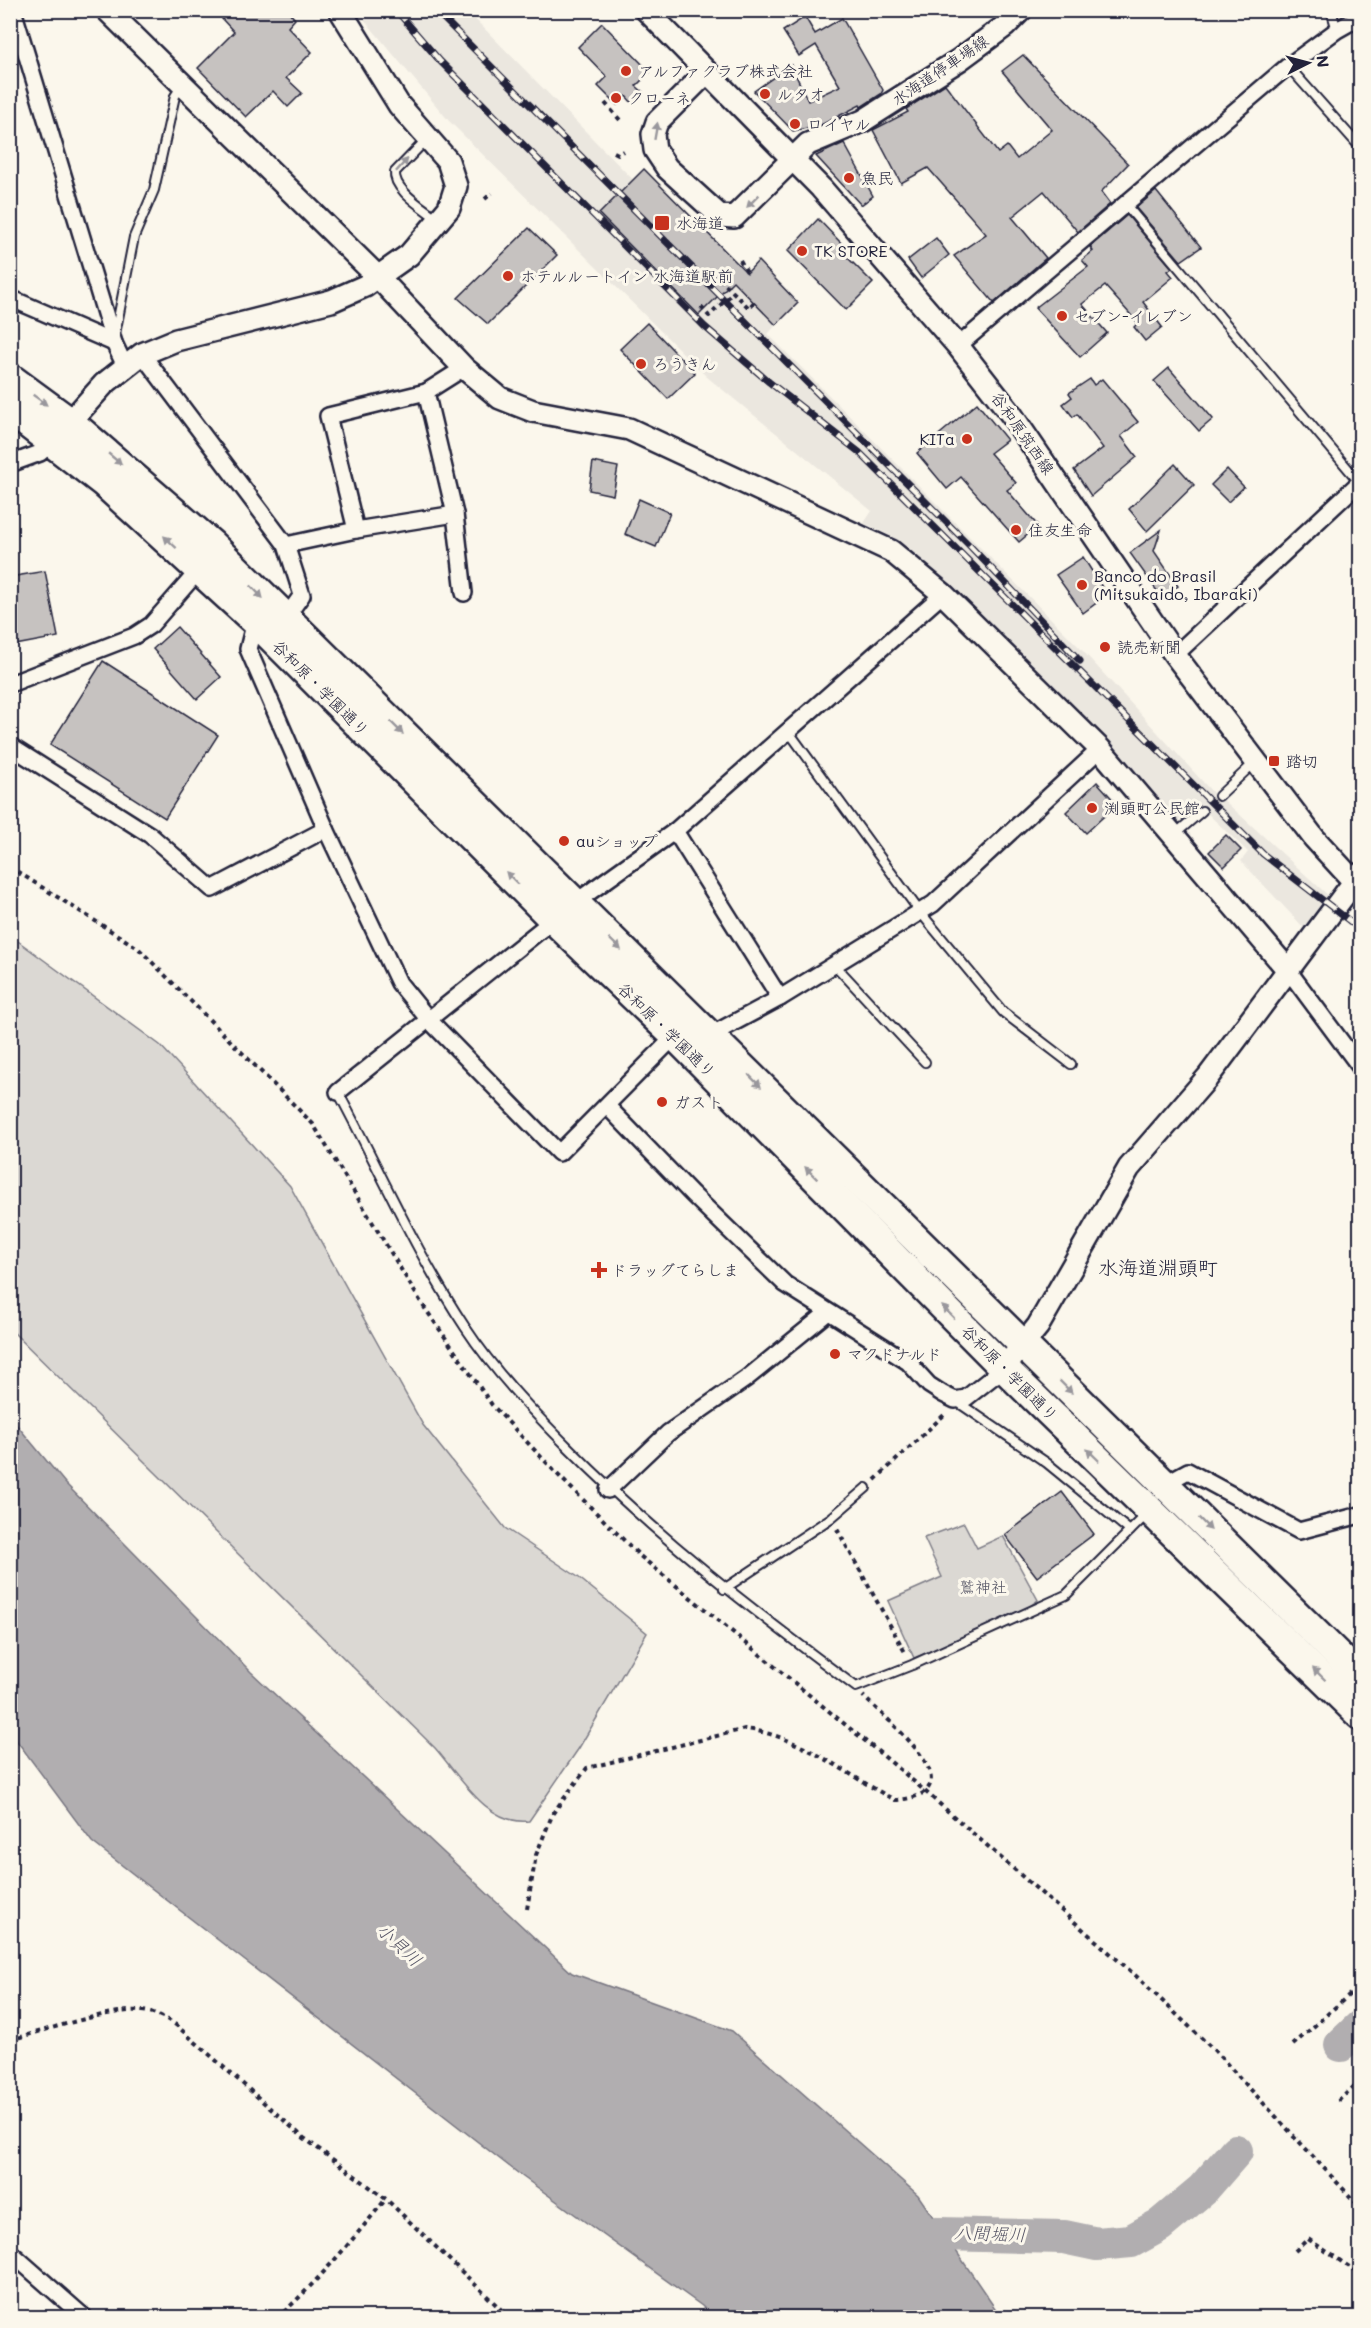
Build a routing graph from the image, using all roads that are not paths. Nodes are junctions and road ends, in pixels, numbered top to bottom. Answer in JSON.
{"nodes":[{"id":1,"x":13,"y":10,"type":"edge"},
{"id":2,"x":107,"y":10,"type":"edge"},
{"id":3,"x":340,"y":10,"type":"edge"},
{"id":4,"x":646,"y":10,"type":"edge"},
{"id":5,"x":1021,"y":10,"type":"edge"},
{"id":6,"x":1331,"y":10,"type":"edge"},
{"id":7,"x":1360,"y":17,"type":"edge"},
{"id":8,"x":1337,"y":30,"type":"junction"},
{"id":9,"x":1288,"y":66,"type":"junction"},
{"id":10,"x":707,"y":72,"type":"junction"},
{"id":11,"x":182,"y":85,"type":"junction"},
{"id":12,"x":428,"y":138,"type":"junction"},
{"id":13,"x":1360,"y":147,"type":"edge"},
{"id":14,"x":794,"y":160,"type":"junction"},
{"id":15,"x":1126,"y":205,"type":"junction"},
{"id":16,"x":440,"y":221,"type":"junction"},
{"id":17,"x":379,"y":278,"type":"junction"},
{"id":18,"x":10,"y":298,"type":"edge"},
{"id":19,"x":114,"y":344,"type":"junction"},
{"id":20,"x":958,"y":346,"type":"junction"},
{"id":21,"x":134,"y":360,"type":"junction"},
{"id":22,"x":464,"y":368,"type":"junction"},
{"id":23,"x":10,"y":378,"type":"edge"},
{"id":24,"x":426,"y":392,"type":"junction"},
{"id":25,"x":10,"y":410,"type":"edge"},
{"id":26,"x":62,"y":432,"type":"junction"},
{"id":27,"x":10,"y":464,"type":"edge"},
{"id":28,"x":1360,"y":482,"type":"edge"},
{"id":29,"x":455,"y":514,"type":"junction"},
{"id":30,"x":356,"y":530,"type":"junction"},
{"id":31,"x":286,"y":545,"type":"junction"},
{"id":32,"x":199,"y":570,"type":"junction"},
{"id":33,"x":464,"y":593,"type":"dead end"},
{"id":34,"x":943,"y":594,"type":"junction"},
{"id":35,"x":285,"y":620,"type":"junction"},
{"id":36,"x":255,"y":621,"type":"junction"},
{"id":37,"x":1175,"y":655,"type":"junction"},
{"id":38,"x":10,"y":684,"type":"edge"},
{"id":39,"x":789,"y":732,"type":"junction"},
{"id":40,"x":10,"y":746,"type":"edge"},
{"id":41,"x":1100,"y":749,"type":"junction"},
{"id":42,"x":1255,"y":762,"type":"junction"},
{"id":43,"x":1219,"y":796,"type":"dead end"},
{"id":44,"x":1202,"y":811,"type":"dead end"},
{"id":45,"x":326,"y":829,"type":"junction"},
{"id":46,"x":675,"y":831,"type":"junction"},
{"id":47,"x":1173,"y":836,"type":"junction"},
{"id":48,"x":1358,"y":882,"type":"edge"},
{"id":49,"x":564,"y":912,"type":"junction"},
{"id":50,"x":920,"y":912,"type":"junction"},
{"id":51,"x":834,"y":964,"type":"junction"},
{"id":52,"x":1288,"y":970,"type":"junction"},
{"id":53,"x":780,"y":998,"type":"junction"},
{"id":54,"x":429,"y":1020,"type":"junction"},
{"id":55,"x":675,"y":1036,"type":"junction"},
{"id":56,"x":709,"y":1036,"type":"junction"},
{"id":57,"x":925,"y":1062,"type":"dead end"},
{"id":58,"x":1071,"y":1064,"type":"dead end"},
{"id":59,"x":1360,"y":1067,"type":"edge"},
{"id":60,"x":338,"y":1092,"type":"joint"},
{"id":61,"x":607,"y":1106,"type":"junction"},
{"id":62,"x":827,"y":1312,"type":"junction"},
{"id":63,"x":1025,"y":1346,"type":"junction"},
{"id":64,"x":1004,"y":1368,"type":"junction"},
{"id":65,"x":956,"y":1400,"type":"junction"},
{"id":66,"x":1164,"y":1484,"type":"junction"},
{"id":67,"x":866,"y":1488,"type":"road end"},
{"id":68,"x":608,"y":1490,"type":"junction"},
{"id":69,"x":1149,"y":1510,"type":"junction"},
{"id":70,"x":1360,"y":1515,"type":"edge"},
{"id":71,"x":1130,"y":1531,"type":"junction"},
{"id":72,"x":724,"y":1589,"type":"junction"},
{"id":73,"x":1360,"y":1677,"type":"edge"},
{"id":74,"x":1360,"y":1715,"type":"edge"},
{"id":75,"x":10,"y":2252,"type":"edge"},
{"id":76,"x":85,"y":2318,"type":"edge"}],
"edges":[{"from":1,"to":19,"type":"street"},
{"from":2,"to":11,"type":"street"},
{"from":3,"to":12,"type":"street"},
{"from":4,"to":10,"type":"street","name":"谷和原筑西線"},
{"from":5,"to":14,"type":"street","name":"水海道停車場線"},
{"from":6,"to":8,"type":"lane"},
{"from":7,"to":8,"type":"street"},
{"from":8,"to":9,"type":"street"},
{"from":9,"to":13,"type":"lane"},
{"from":9,"to":15,"type":"street"},
{"from":10,"to":14,"type":"street","name":"谷和原筑西線"},
{"from":14,"to":10,"type":"street","name":"水海道停車場線","one_way":true},
{"from":11,"to":17,"type":"street"},
{"from":11,"to":19,"type":"lane"},
{"from":12,"to":16,"type":"street"},
{"from":16,"to":12,"type":"lane","one_way":true},
{"from":14,"to":20,"type":"street","name":"谷和原筑西線"},
{"from":15,"to":20,"type":"street"},
{"from":15,"to":28,"type":"lane"},
{"from":16,"to":17,"type":"street"},
{"from":17,"to":21,"type":"street"},
{"from":17,"to":22,"type":"street"},
{"from":18,"to":19,"type":"street"},
{"from":19,"to":21,"type":"street"},
{"from":20,"to":37,"type":"street","name":"谷和原筑西線"},
{"from":21,"to":26,"type":"street"},
{"from":21,"to":31,"type":"street"},
{"from":22,"to":24,"type":"street"},
{"from":22,"to":34,"type":"street"},
{"from":23,"to":26,"type":"highway","name":"谷和原・学園通り","one_way":true},
{"from":24,"to":29,"type":"street"},
{"from":24,"to":30,"type":"street"},
{"from":25,"to":26,"type":"highway","name":"谷和原・学園通り"},
{"from":26,"to":27,"type":"street"},
{"from":32,"to":26,"type":"highway","name":"谷和原・学園通り","one_way":true},
{"from":26,"to":35,"type":"highway","name":"谷和原・学園通り","one_way":true},
{"from":28,"to":37,"type":"street"},
{"from":29,"to":30,"type":"street"},
{"from":29,"to":33,"type":"street"},
{"from":30,"to":31,"type":"street"},
{"from":31,"to":35,"type":"street"},
{"from":32,"to":36,"type":"highway","name":"谷和原・学園通り"},
{"from":32,"to":38,"type":"street"},
{"from":34,"to":39,"type":"street"},
{"from":34,"to":41,"type":"street"},
{"from":35,"to":49,"type":"highway","name":"谷和原・学園通り","one_way":true},
{"from":36,"to":45,"type":"street"},
{"from":49,"to":36,"type":"highway","name":"谷和原・学園通り","one_way":true},
{"from":37,"to":42,"type":"street","name":"谷和原筑西線"},
{"from":39,"to":46,"type":"street"},
{"from":39,"to":50,"type":"lane"},
{"from":40,"to":45,"type":"street"},
{"from":41,"to":47,"type":"street"},
{"from":41,"to":50,"type":"street"},
{"from":42,"to":43,"type":"lane"},
{"from":42,"to":48,"type":"street","name":"谷和原筑西線"},
{"from":44,"to":47,"type":"lane"},
{"from":45,"to":54,"type":"street"},
{"from":46,"to":49,"type":"street"},
{"from":46,"to":53,"type":"street"},
{"from":47,"to":52,"type":"street"},
{"from":48,"to":52,"type":"street"},
{"from":49,"to":54,"type":"street"},
{"from":49,"to":55,"type":"highway","name":"谷和原・学園通り"},
{"from":49,"to":56,"type":"highway","name":"谷和原・学園通り","one_way":true},
{"from":50,"to":51,"type":"street"},
{"from":50,"to":58,"type":"lane"},
{"from":51,"to":53,"type":"street"},
{"from":51,"to":57,"type":"lane"},
{"from":52,"to":59,"type":"street"},
{"from":52,"to":63,"type":"street"},
{"from":53,"to":56,"type":"street"},
{"from":54,"to":60,"type":"street"},
{"from":54,"to":61,"type":"street"},
{"from":55,"to":61,"type":"street"},
{"from":64,"to":55,"type":"highway","name":"谷和原・学園通り","one_way":true},
{"from":56,"to":63,"type":"highway","name":"谷和原・学園通り","one_way":true},
{"from":60,"to":68,"type":"lane"},
{"from":61,"to":62,"type":"street"},
{"from":62,"to":65,"type":"street"},
{"from":62,"to":68,"type":"street"},
{"from":63,"to":64,"type":"street"},
{"from":63,"to":66,"type":"highway","name":"谷和原・学園通り","one_way":true},
{"from":64,"to":65,"type":"street"},
{"from":69,"to":64,"type":"highway","name":"谷和原・学園通り","one_way":true},
{"from":65,"to":71,"type":"lane"},
{"from":66,"to":70,"type":"street"},
{"from":66,"to":73,"type":"highway","name":"谷和原・学園通り","one_way":true},
{"from":67,"to":72,"type":"lane"},
{"from":68,"to":72,"type":"lane"},
{"from":69,"to":71,"type":"lane"},
{"from":74,"to":69,"type":"highway","name":"谷和原・学園通り","one_way":true},
{"from":71,"to":72,"type":"lane"},
{"from":75,"to":76,"type":"street"}]}
